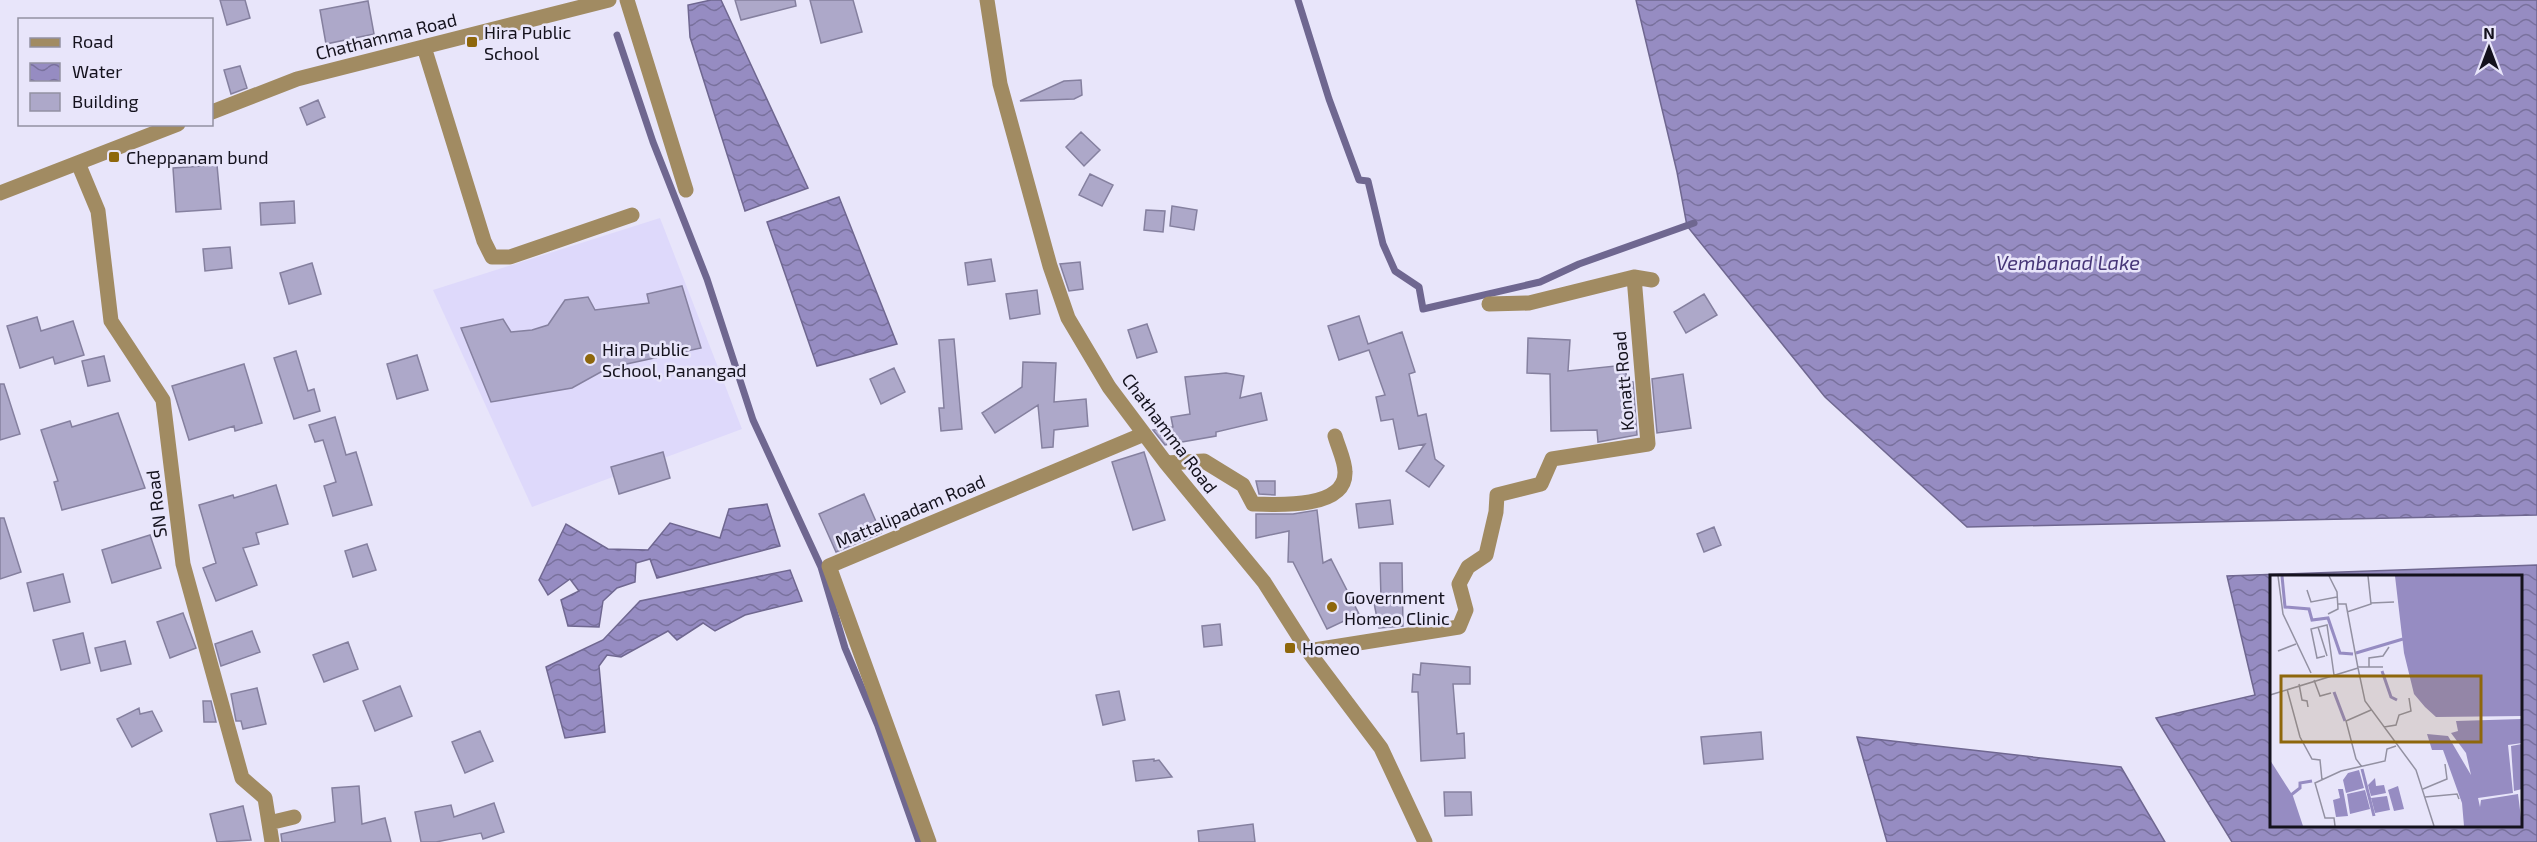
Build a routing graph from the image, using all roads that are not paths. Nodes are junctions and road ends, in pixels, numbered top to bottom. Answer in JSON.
{"nodes":[{"id":1,"x":609,"y":0,"type":"edge"},
{"id":2,"x":627,"y":0,"type":"edge"},
{"id":3,"x":987,"y":0,"type":"edge"},
{"id":4,"x":424,"y":47,"type":"junction"},
{"id":5,"x":213,"y":112,"type":"edge"},
{"id":6,"x":173,"y":126,"type":"edge"},
{"id":7,"x":78,"y":163,"type":"junction"},
{"id":8,"x":686,"y":190,"type":"dead end"},
{"id":9,"x":0,"y":193,"type":"edge"},
{"id":10,"x":632,"y":215,"type":"dead end"},
{"id":11,"x":1634,"y":277,"type":"junction"},
{"id":12,"x":1652,"y":280,"type":"dead end"},
{"id":13,"x":1489,"y":304,"type":"dead end"},
{"id":14,"x":1144,"y":434,"type":"junction"},
{"id":15,"x":1335,"y":436,"type":"dead end"},
{"id":16,"x":1166,"y":463,"type":"junction"},
{"id":17,"x":1308,"y":651,"type":"junction"},
{"id":18,"x":294,"y":817,"type":"dead end"},
{"id":19,"x":269,"y":824,"type":"junction"},
{"id":20,"x":272,"y":842,"type":"edge"},
{"id":21,"x":929,"y":842,"type":"edge"},
{"id":22,"x":1425,"y":842,"type":"edge"}],
"edges":[{"from":1,"to":4,"type":"street","name":"Chathamma Road"},
{"from":2,"to":8,"type":"street"},
{"from":3,"to":14,"type":"street","name":"Chathamma Road"},
{"from":4,"to":5,"type":"street","name":"Chathamma Road"},
{"from":4,"to":10,"type":"street"},
{"from":6,"to":7,"type":"street"},
{"from":7,"to":9,"type":"street"},
{"from":7,"to":19,"type":"street","name":"SN Road"},
{"from":11,"to":12,"type":"street"},
{"from":11,"to":13,"type":"street"},
{"from":11,"to":17,"type":"street","name":"Konatt Road"},
{"from":14,"to":16,"type":"street","name":"Chathamma Road"},
{"from":14,"to":21,"type":"street","name":"Mattalipadam Road"},
{"from":15,"to":16,"type":"street"},
{"from":16,"to":17,"type":"street","name":"Chathamma Road"},
{"from":17,"to":22,"type":"street","name":"Chathamma Road"},
{"from":18,"to":19,"type":"street"},
{"from":19,"to":20,"type":"street","name":"SN Road"}]}
